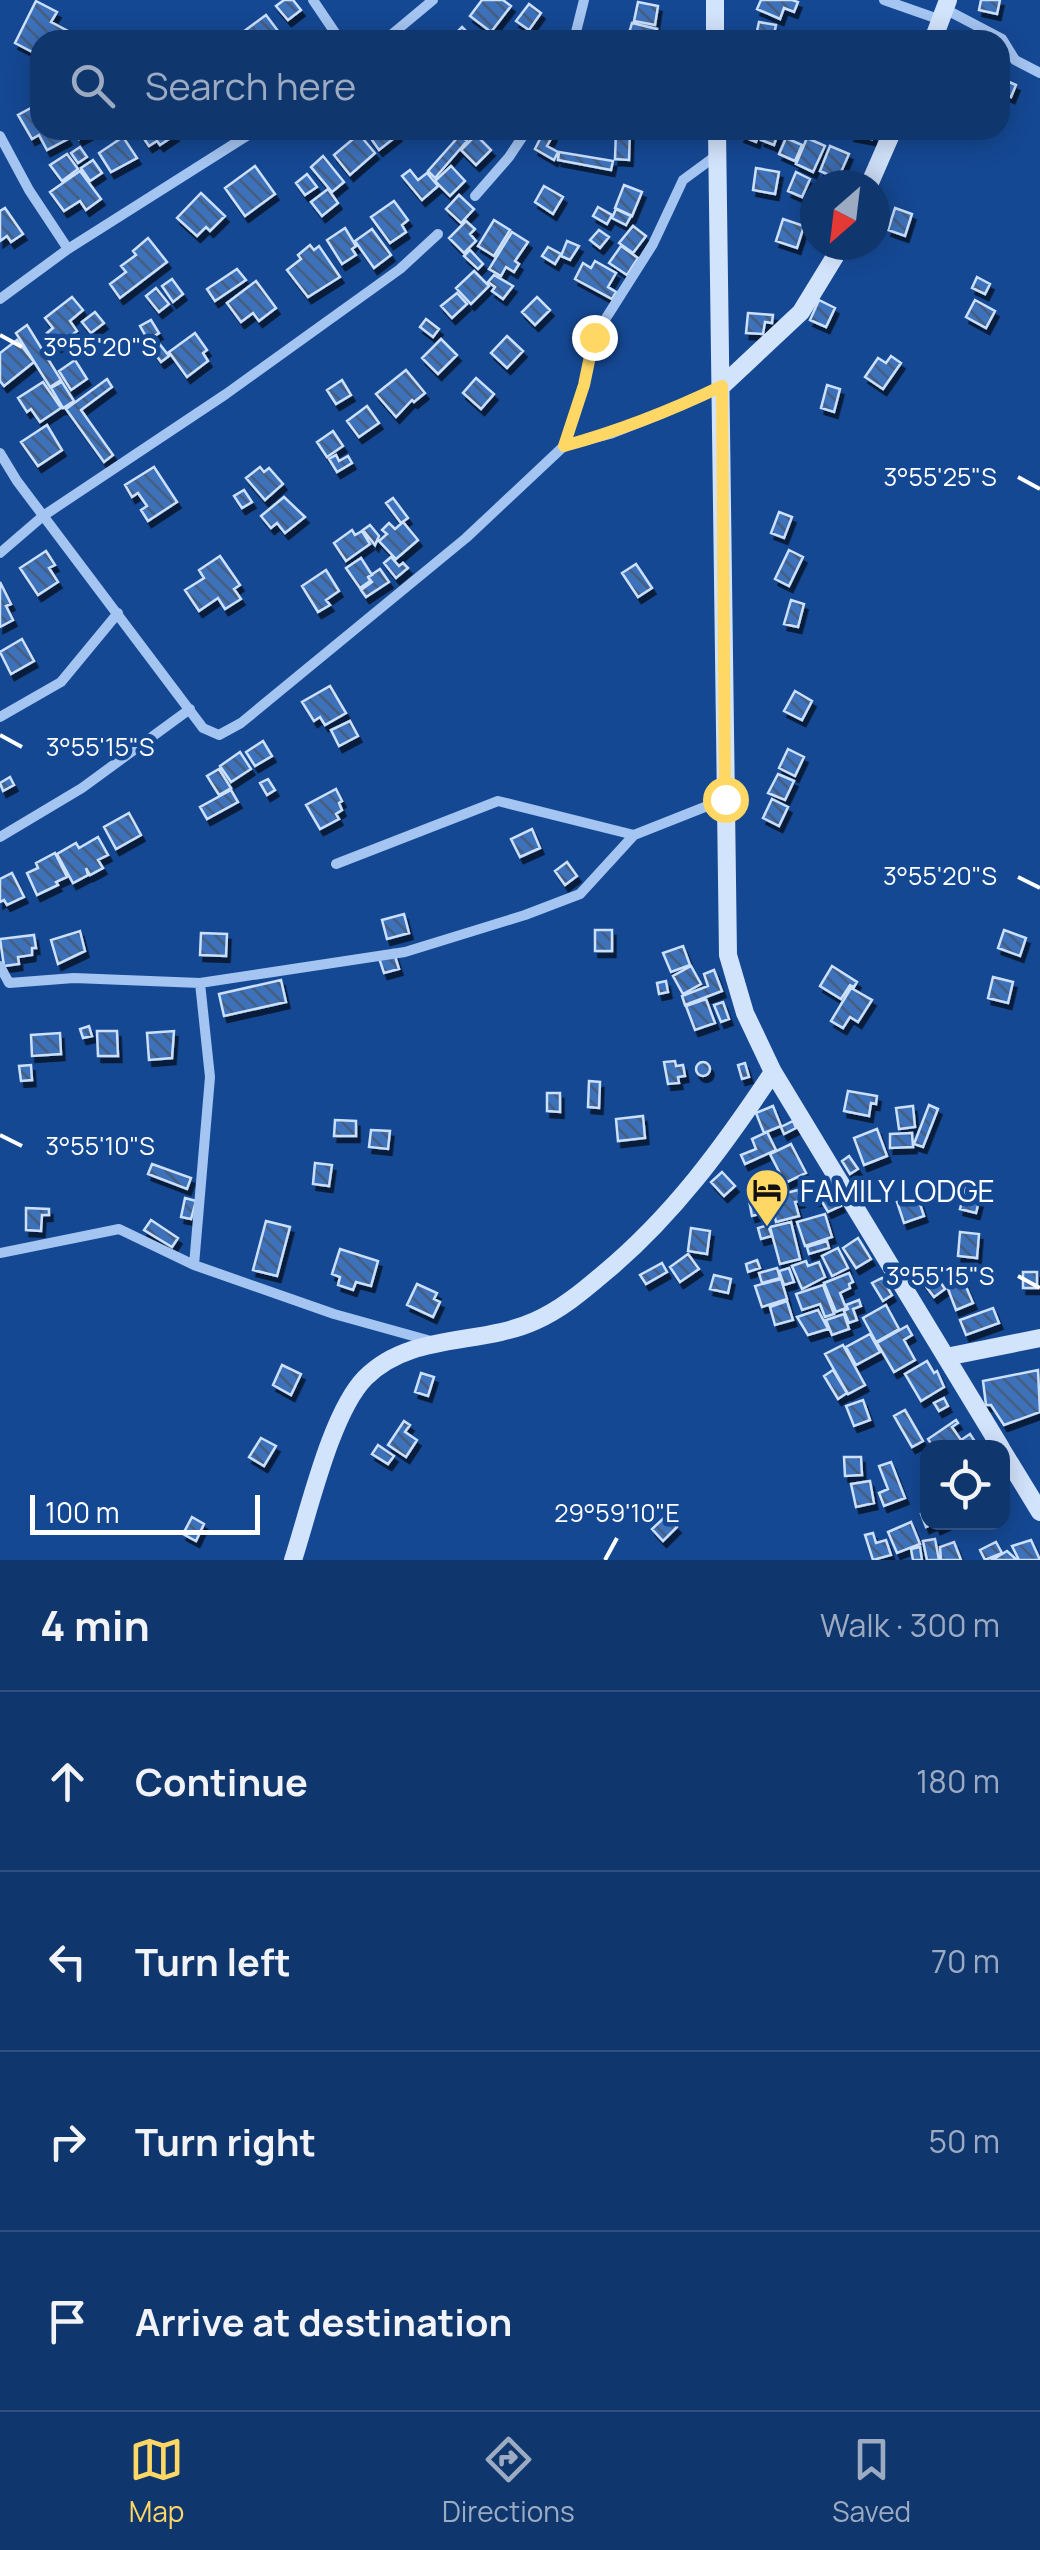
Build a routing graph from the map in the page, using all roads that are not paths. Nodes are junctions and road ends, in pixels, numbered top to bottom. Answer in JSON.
{"nodes":[{"id":1,"x":312,"y":0,"type":"edge"},
{"id":2,"x":433,"y":0,"type":"edge"},
{"id":3,"x":584,"y":0,"type":"edge"},
{"id":4,"x":714,"y":0,"type":"edge"},
{"id":5,"x":884,"y":0,"type":"edge"},
{"id":6,"x":945,"y":10,"type":"edge"},
{"id":7,"x":333,"y":30,"type":"edge"},
{"id":8,"x":397,"y":30,"type":"edge"},
{"id":9,"x":576,"y":30,"type":"edge"},
{"id":10,"x":715,"y":30,"type":"edge"},
{"id":11,"x":984,"y":30,"type":"edge"},
{"id":12,"x":1010,"y":52,"type":"edge"},
{"id":13,"x":1040,"y":73,"type":"edge"},
{"id":14,"x":0,"y":136,"type":"edge"},
{"id":15,"x":240,"y":140,"type":"edge"},
{"id":16,"x":520,"y":140,"type":"edge"},
{"id":17,"x":717,"y":140,"type":"edge"},
{"id":18,"x":889,"y":140,"type":"edge"},
{"id":19,"x":717,"y":156,"type":"junction"},
{"id":20,"x":876,"y":170,"type":"edge"},
{"id":21,"x":475,"y":196,"type":"dead end"},
{"id":22,"x":438,"y":234,"type":"dead end"},
{"id":23,"x":68,"y":248,"type":"junction"},
{"id":24,"x":833,"y":260,"type":"edge"},
{"id":25,"x":0,"y":299,"type":"edge"},
{"id":26,"x":722,"y":386,"type":"junction"},
{"id":27,"x":564,"y":446,"type":"junction"},
{"id":28,"x":0,"y":453,"type":"edge"},
{"id":29,"x":43,"y":516,"type":"junction"},
{"id":30,"x":0,"y":552,"type":"edge"},
{"id":31,"x":118,"y":613,"type":"junction"},
{"id":32,"x":190,"y":709,"type":"junction"},
{"id":33,"x":0,"y":717,"type":"edge"},
{"id":34,"x":725,"y":799,"type":"junction"},
{"id":35,"x":634,"y":835,"type":"junction"},
{"id":36,"x":0,"y":837,"type":"edge"},
{"id":37,"x":336,"y":864,"type":"dead end"},
{"id":38,"x":0,"y":966,"type":"edge"},
{"id":39,"x":200,"y":983,"type":"junction"},
{"id":40,"x":774,"y":1072,"type":"junction"},
{"id":41,"x":0,"y":1253,"type":"edge"},
{"id":42,"x":194,"y":1265,"type":"junction"},
{"id":43,"x":1040,"y":1338,"type":"edge"},
{"id":44,"x":439,"y":1344,"type":"junction"},
{"id":45,"x":946,"y":1357,"type":"junction"},
{"id":46,"x":997,"y":1440,"type":"edge"},
{"id":47,"x":1010,"y":1462,"type":"edge"},
{"id":48,"x":1040,"y":1512,"type":"edge"},
{"id":49,"x":293,"y":1560,"type":"edge"}],
"edges":[{"from":1,"to":7,"type":"street"},
{"from":2,"to":8,"type":"street"},
{"from":3,"to":9,"type":"street"},
{"from":4,"to":10,"type":"main road"},
{"from":5,"to":6,"type":"street"},
{"from":6,"to":11,"type":"street"},
{"from":12,"to":13,"type":"street"},
{"from":14,"to":23,"type":"street"},
{"from":15,"to":23,"type":"street"},
{"from":16,"to":21,"type":"street"},
{"from":17,"to":19,"type":"main road"},
{"from":18,"to":20,"type":"main road"},
{"from":19,"to":26,"type":"main road"},
{"from":19,"to":27,"type":"street"},
{"from":22,"to":29,"type":"street"},
{"from":23,"to":25,"type":"street"},
{"from":24,"to":26,"type":"main road"},
{"from":26,"to":27,"type":"street"},
{"from":26,"to":34,"type":"main road"},
{"from":27,"to":32,"type":"street"},
{"from":28,"to":29,"type":"street"},
{"from":29,"to":30,"type":"street"},
{"from":29,"to":31,"type":"street"},
{"from":31,"to":32,"type":"street"},
{"from":31,"to":33,"type":"street"},
{"from":32,"to":36,"type":"street"},
{"from":34,"to":35,"type":"street"},
{"from":34,"to":40,"type":"main road"},
{"from":35,"to":37,"type":"street"},
{"from":35,"to":39,"type":"street"},
{"from":38,"to":39,"type":"street"},
{"from":39,"to":42,"type":"street"},
{"from":40,"to":44,"type":"main road"},
{"from":40,"to":45,"type":"main road"},
{"from":41,"to":42,"type":"street"},
{"from":42,"to":44,"type":"street"},
{"from":43,"to":45,"type":"main road"},
{"from":44,"to":49,"type":"main road"},
{"from":45,"to":46,"type":"main road"},
{"from":47,"to":48,"type":"main road"}]}
